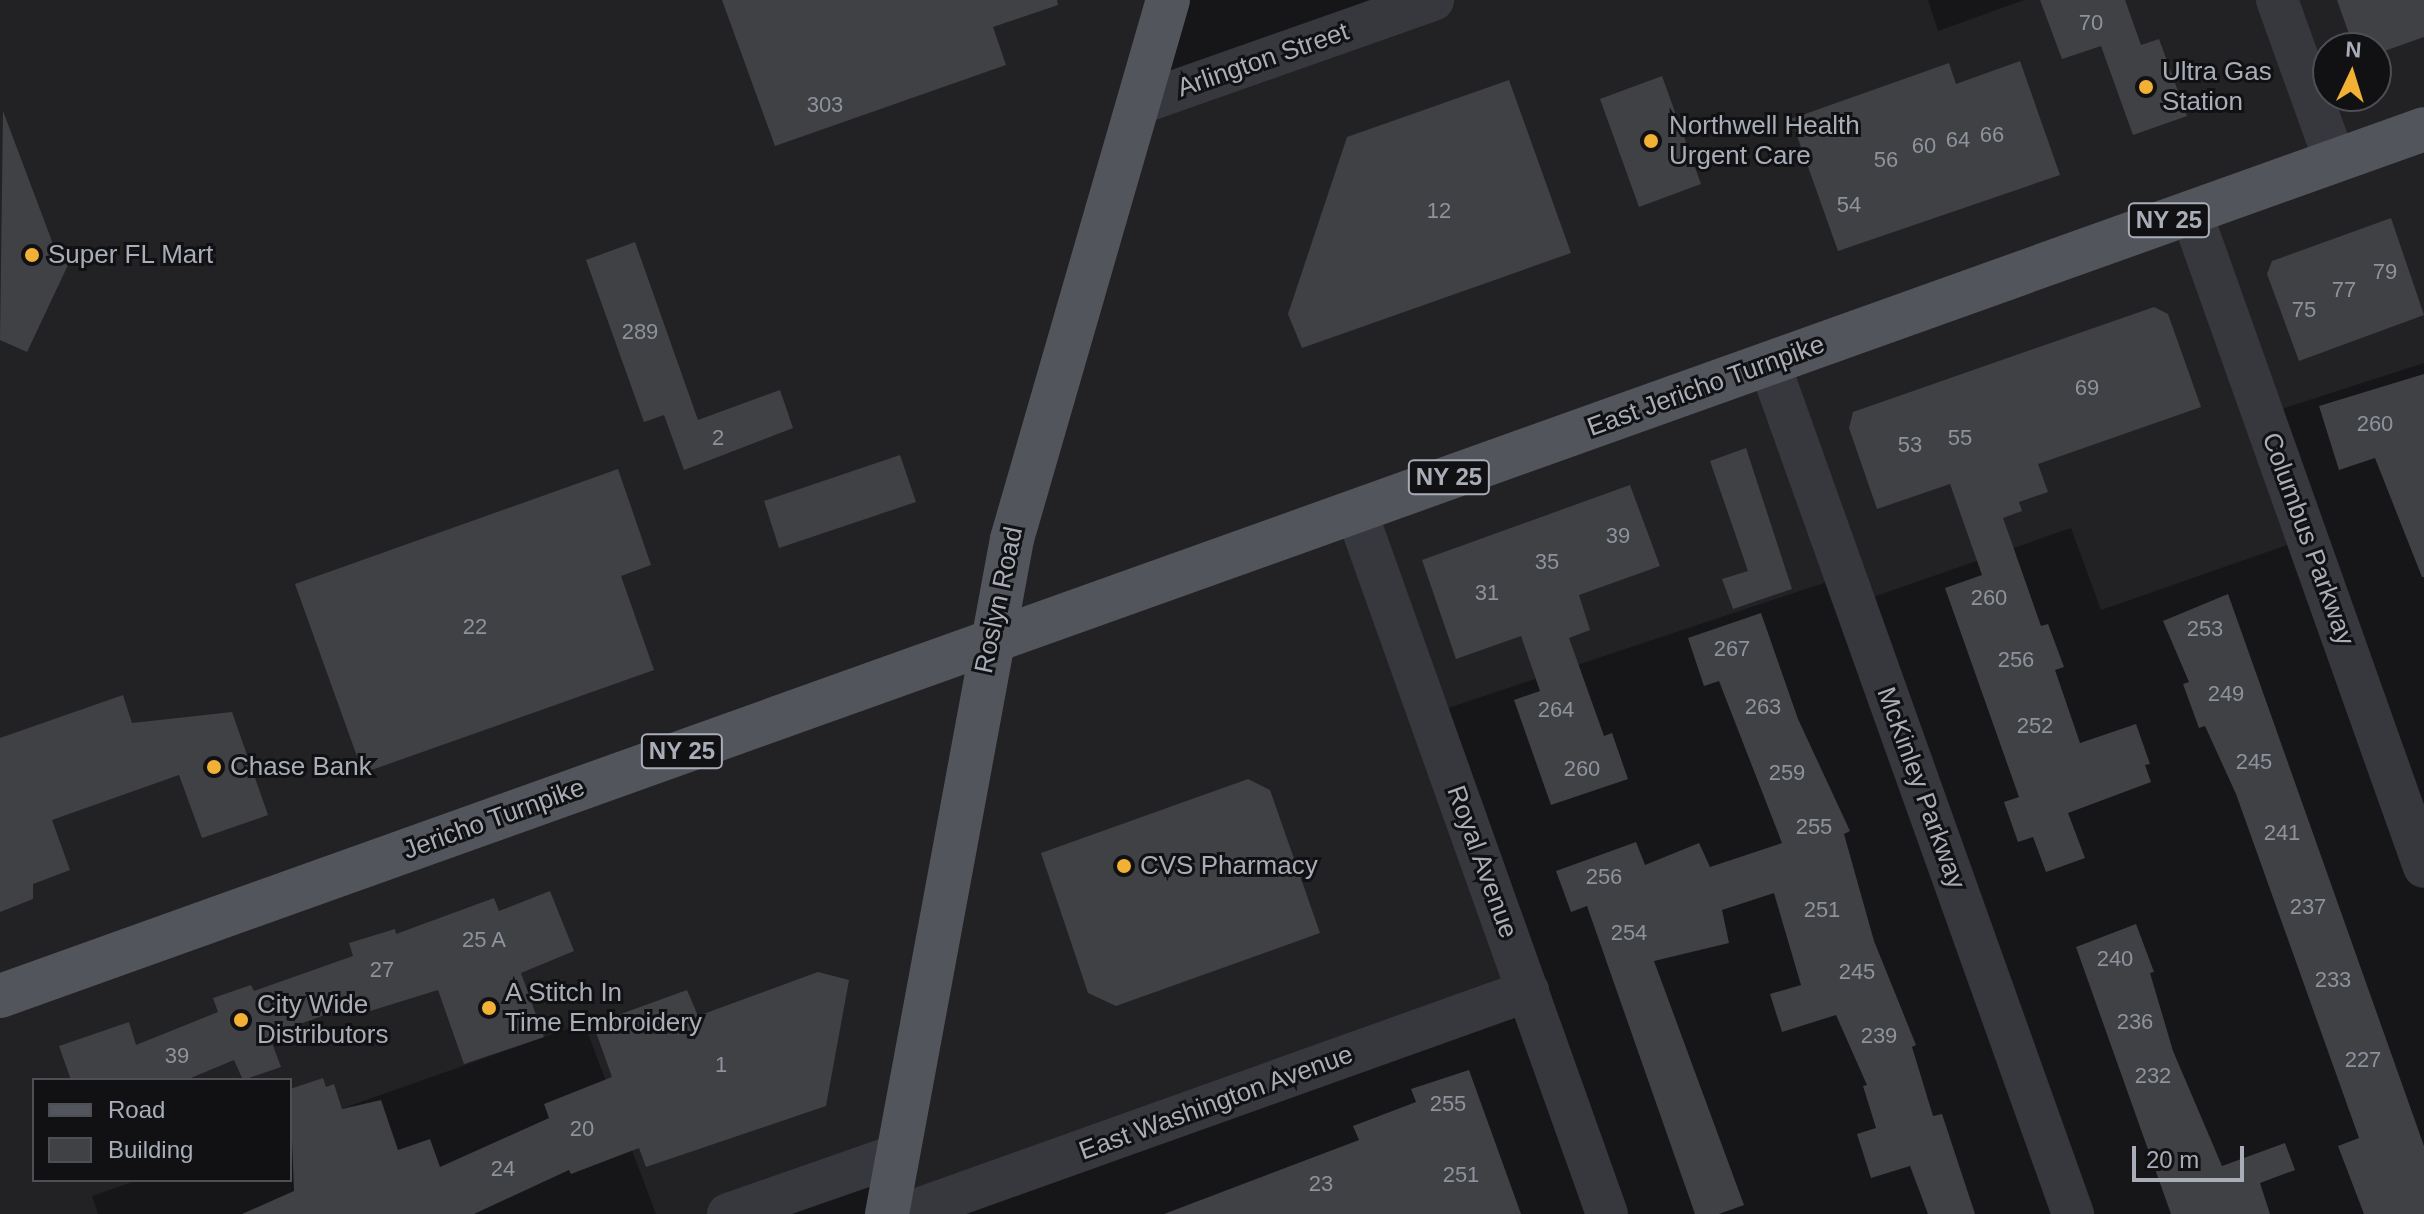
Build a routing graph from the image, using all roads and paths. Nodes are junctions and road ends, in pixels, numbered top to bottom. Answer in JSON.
{"nodes":[{"id":1,"x":1168,"y":0,"type":"edge"},
{"id":2,"x":1433,"y":0,"type":"edge"},
{"id":3,"x":2277,"y":0,"type":"edge"},
{"id":4,"x":1138,"y":104,"type":"junction"},
{"id":5,"x":2424,"y":129,"type":"edge"},
{"id":6,"x":2335,"y":161,"type":"junction"},
{"id":7,"x":2191,"y":212,"type":"junction"},
{"id":8,"x":1769,"y":363,"type":"junction"},
{"id":9,"x":1356,"y":511,"type":"junction"},
{"id":10,"x":988,"y":642,"type":"junction"},
{"id":11,"x":2424,"y":867,"type":"edge"},
{"id":12,"x":1528,"y":991,"type":"junction"},
{"id":13,"x":0,"y":996,"type":"edge"},
{"id":14,"x":897,"y":1155,"type":"junction"},
{"id":15,"x":728,"y":1214,"type":"edge"},
{"id":16,"x":887,"y":1214,"type":"edge"},
{"id":17,"x":904,"y":1214,"type":"edge"},
{"id":18,"x":1607,"y":1214,"type":"edge"},
{"id":19,"x":2073,"y":1214,"type":"edge"}],
"edges":[{"from":1,"to":4,"type":"main road","name":"Roslyn Road"},
{"from":2,"to":4,"type":"street","name":"Arlington Street"},
{"from":3,"to":6,"type":"street"},
{"from":4,"to":10,"type":"main road","name":"Roslyn Road"},
{"from":5,"to":6,"type":"main road","name":"East Jericho Turnpike","number":"NY 25"},
{"from":6,"to":7,"type":"main road","name":"East Jericho Turnpike","number":"NY 25"},
{"from":7,"to":8,"type":"main road","name":"East Jericho Turnpike","number":"NY 25"},
{"from":7,"to":11,"type":"street","name":"Columbus Parkway"},
{"from":8,"to":9,"type":"main road","name":"East Jericho Turnpike","number":"NY 25"},
{"from":8,"to":19,"type":"street","name":"McKinley Parkway"},
{"from":9,"to":10,"type":"main road","name":"East Jericho Turnpike","number":"NY 25"},
{"from":9,"to":12,"type":"street","name":"Royal Avenue"},
{"from":10,"to":13,"type":"main road","name":"Jericho Turnpike","number":"NY 25"},
{"from":10,"to":14,"type":"main road","name":"Roslyn Road"},
{"from":12,"to":17,"type":"street","name":"East Washington Avenue"},
{"from":12,"to":18,"type":"street","name":"Royal Avenue"},
{"from":14,"to":15,"type":"street"},
{"from":14,"to":16,"type":"main road","name":"Roslyn Road"}]}
